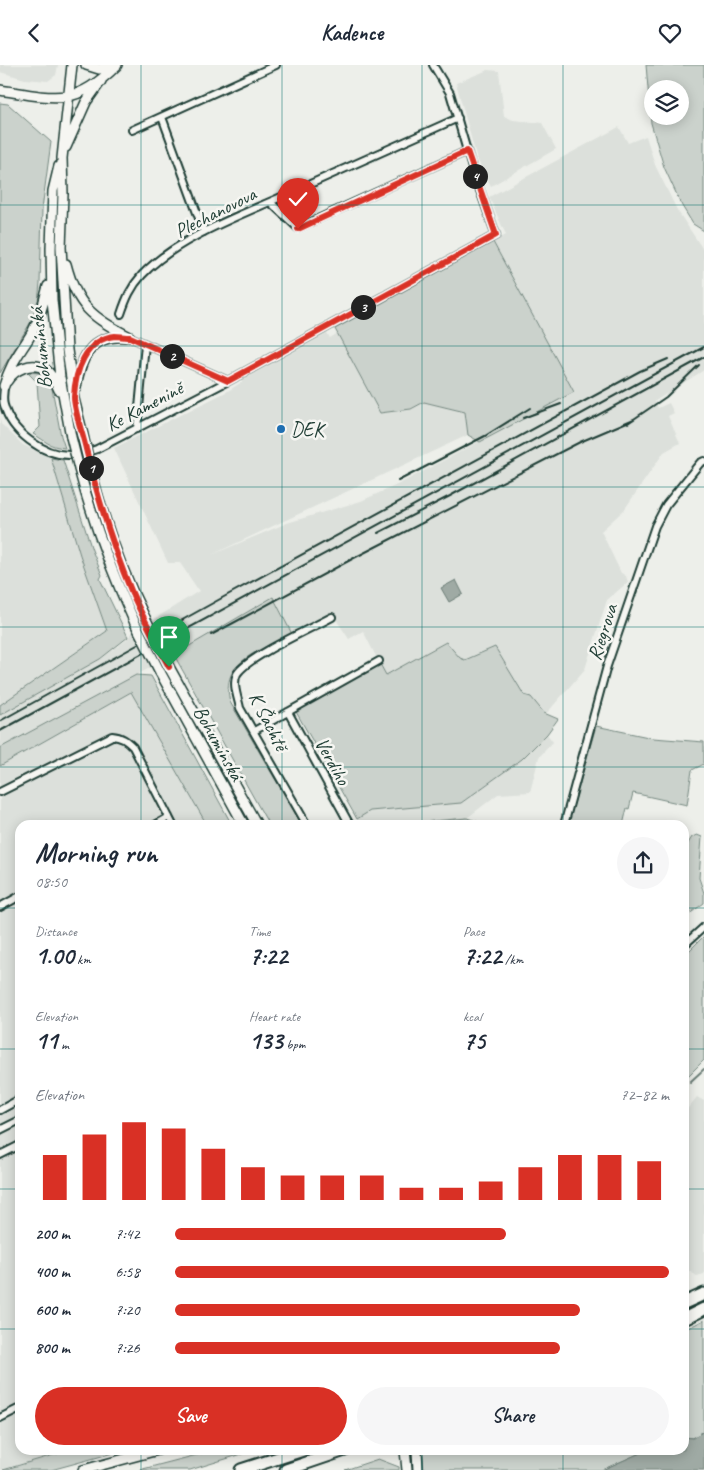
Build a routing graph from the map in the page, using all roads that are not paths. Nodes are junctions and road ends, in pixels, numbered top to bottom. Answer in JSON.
{"nodes":[{"id":1,"x":72,"y":65,"type":"edge"},
{"id":2,"x":86,"y":65,"type":"edge"},
{"id":3,"x":116,"y":65,"type":"edge"},
{"id":4,"x":276,"y":65,"type":"edge"},
{"id":5,"x":433,"y":65,"type":"edge"},
{"id":6,"x":101,"y":81,"type":"junction"},
{"id":7,"x":0,"y":90,"type":"edge"},
{"id":8,"x":69,"y":96,"type":"junction"},
{"id":9,"x":162,"y":117,"type":"junction"},
{"id":10,"x":458,"y":117,"type":"junction"},
{"id":11,"x":132,"y":130,"type":"dead end"},
{"id":12,"x":467,"y":151,"type":"junction"},
{"id":13,"x":62,"y":158,"type":"junction"},
{"id":14,"x":270,"y":203,"type":"junction"},
{"id":15,"x":204,"y":232,"type":"junction"},
{"id":16,"x":61,"y":247,"type":"junction"},
{"id":17,"x":51,"y":274,"type":"junction"},
{"id":18,"x":121,"y":314,"type":"dead end"},
{"id":19,"x":130,"y":337,"type":"junction"},
{"id":20,"x":145,"y":344,"type":"junction"},
{"id":21,"x":228,"y":381,"type":"junction"},
{"id":22,"x":4,"y":386,"type":"junction"},
{"id":23,"x":74,"y":399,"type":"junction"},
{"id":24,"x":65,"y":407,"type":"junction"},
{"id":25,"x":137,"y":429,"type":"junction"},
{"id":26,"x":702,"y":462,"type":"edge"},
{"id":27,"x":332,"y":617,"type":"dead end"},
{"id":28,"x":379,"y":661,"type":"dead end"},
{"id":29,"x":288,"y":712,"type":"junction"},
{"id":30,"x":254,"y":731,"type":"junction"},
{"id":31,"x":0,"y":792,"type":"edge"},
{"id":32,"x":169,"y":817,"type":"junction"},
{"id":33,"x":164,"y":820,"type":"edge"},
{"id":34,"x":170,"y":820,"type":"edge"},
{"id":35,"x":241,"y":820,"type":"edge"},
{"id":36,"x":254,"y":820,"type":"edge"},
{"id":37,"x":304,"y":820,"type":"edge"},
{"id":38,"x":347,"y":820,"type":"edge"},
{"id":39,"x":565,"y":820,"type":"edge"},
{"id":40,"x":15,"y":899,"type":"edge"},
{"id":41,"x":0,"y":907,"type":"edge"},
{"id":42,"x":704,"y":927,"type":"edge"},
{"id":43,"x":689,"y":940,"type":"edge"},
{"id":44,"x":15,"y":1102,"type":"edge"},
{"id":45,"x":0,"y":1110,"type":"edge"},
{"id":46,"x":15,"y":1122,"type":"edge"},
{"id":47,"x":0,"y":1130,"type":"edge"},
{"id":48,"x":15,"y":1148,"type":"edge"},
{"id":49,"x":0,"y":1155,"type":"edge"},
{"id":50,"x":704,"y":1294,"type":"edge"},
{"id":51,"x":689,"y":1301,"type":"edge"},
{"id":52,"x":704,"y":1309,"type":"edge"},
{"id":53,"x":689,"y":1316,"type":"edge"},
{"id":54,"x":15,"y":1410,"type":"edge"},
{"id":55,"x":0,"y":1418,"type":"edge"},
{"id":56,"x":138,"y":1455,"type":"edge"},
{"id":57,"x":288,"y":1455,"type":"edge"},
{"id":58,"x":330,"y":1455,"type":"edge"},
{"id":59,"x":406,"y":1455,"type":"edge"},
{"id":60,"x":416,"y":1455,"type":"edge"},
{"id":61,"x":82,"y":1470,"type":"edge"},
{"id":62,"x":241,"y":1470,"type":"edge"},
{"id":63,"x":286,"y":1470,"type":"edge"},
{"id":64,"x":407,"y":1470,"type":"edge"},
{"id":65,"x":418,"y":1470,"type":"edge"}],
"edges":[{"from":1,"to":8,"type":"main road","name":"Bohumínská"},
{"from":2,"to":3,"type":"main road"},
{"from":3,"to":6,"type":"main road"},
{"from":4,"to":9,"type":"street"},
{"from":5,"to":10,"type":"street"},
{"from":6,"to":8,"type":"main road"},
{"from":6,"to":13,"type":"main road"},
{"from":7,"to":8,"type":"main road"},
{"from":8,"to":13,"type":"main road","name":"Bohumínská"},
{"from":9,"to":11,"type":"street"},
{"from":9,"to":15,"type":"street"},
{"from":10,"to":12,"type":"street"},
{"from":10,"to":14,"type":"street","name":"Plechanovova"},
{"from":12,"to":14,"type":"street"},
{"from":12,"to":21,"type":"street","name":"Ke Kamenině"},
{"from":13,"to":16,"type":"main road","name":"Bohumínská"},
{"from":13,"to":17,"type":"main road","name":"Bohumínská"},
{"from":14,"to":15,"type":"street","name":"Plechanovova"},
{"from":15,"to":18,"type":"street","name":"Plechanovova"},
{"from":16,"to":19,"type":"main road"},
{"from":16,"to":23,"type":"main road","name":"Bohumínská"},
{"from":17,"to":22,"type":"main road"},
{"from":17,"to":24,"type":"main road","name":"Bohumínská"},
{"from":19,"to":20,"type":"street"},
{"from":19,"to":23,"type":"main road"},
{"from":20,"to":21,"type":"street"},
{"from":20,"to":25,"type":"street"},
{"from":21,"to":25,"type":"street","name":"Ke Kamenině"},
{"from":22,"to":24,"type":"main road"},
{"from":22,"to":25,"type":"street","name":"Ke Kamenině"},
{"from":23,"to":36,"type":"main road","name":"Bohumínská","bridge":true},
{"from":24,"to":35,"type":"main road","name":"Bohumínská","bridge":true},
{"from":26,"to":39,"type":"street","name":"Riegrova"},
{"from":27,"to":30,"type":"street","name":"K Šachtě"},
{"from":28,"to":29,"type":"street"},
{"from":29,"to":30,"type":"street"},
{"from":29,"to":38,"type":"street","name":"Verdiho"},
{"from":30,"to":37,"type":"street","name":"K Šachtě"},
{"from":31,"to":32,"type":"street"},
{"from":32,"to":33,"type":"street"},
{"from":32,"to":34,"type":"street"},
{"from":40,"to":41,"type":"street"},
{"from":42,"to":43,"type":"street"},
{"from":44,"to":45,"type":"street"},
{"from":46,"to":47,"type":"street"},
{"from":48,"to":49,"type":"street"},
{"from":50,"to":51,"type":"highway"},
{"from":52,"to":53,"type":"highway"},
{"from":54,"to":55,"type":"street"},
{"from":56,"to":61,"type":"main road"},
{"from":57,"to":62,"type":"highway"},
{"from":58,"to":63,"type":"highway"},
{"from":59,"to":64,"type":"main road"},
{"from":60,"to":65,"type":"main road"}]}
